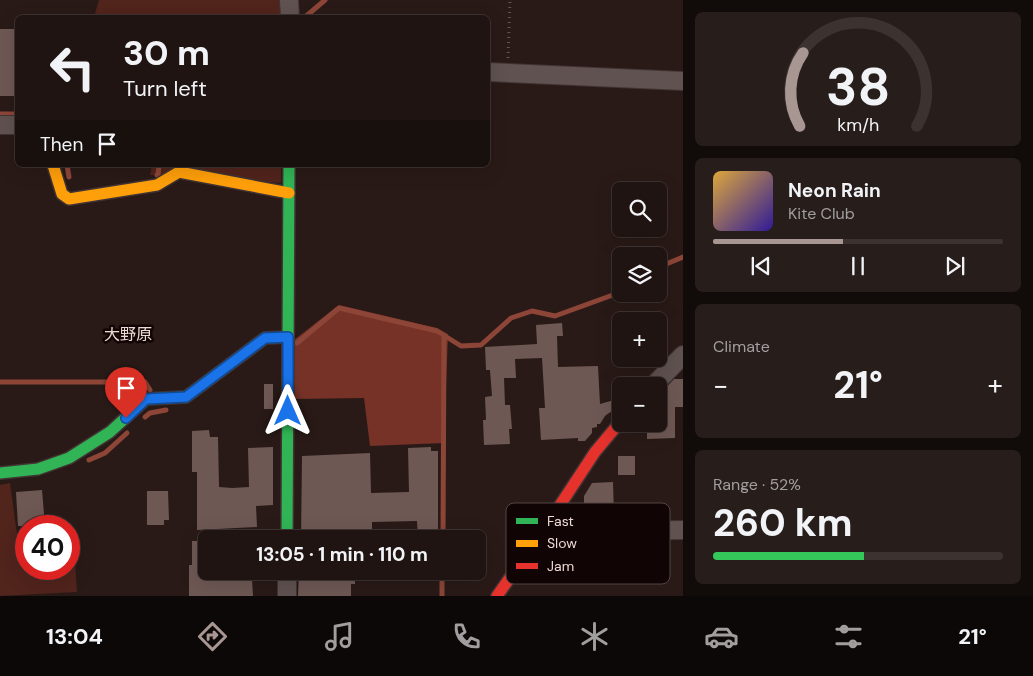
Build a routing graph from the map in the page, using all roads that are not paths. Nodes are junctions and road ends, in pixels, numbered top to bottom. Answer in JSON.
{"nodes":[{"id":1,"x":290,"y":0,"type":"edge"},
{"id":2,"x":290,"y":15,"type":"edge"},
{"id":3,"x":490,"y":72,"type":"edge"},
{"id":4,"x":683,"y":81,"type":"edge"},
{"id":5,"x":0,"y":125,"type":"edge"},
{"id":6,"x":15,"y":125,"type":"edge"},
{"id":7,"x":54,"y":167,"type":"edge"},
{"id":8,"x":289,"y":167,"type":"edge"},
{"id":9,"x":289,"y":193,"type":"junction"},
{"id":10,"x":288,"y":337,"type":"junction"},
{"id":11,"x":683,"y":355,"type":"edge"},
{"id":12,"x":662,"y":377,"type":"edge"},
{"id":13,"x":612,"y":432,"type":"edge"},
{"id":14,"x":0,"y":473,"type":"edge"},
{"id":15,"x":561,"y":503,"type":"edge"},
{"id":16,"x":287,"y":530,"type":"edge"},
{"id":17,"x":670,"y":530,"type":"edge"},
{"id":18,"x":683,"y":530,"type":"edge"},
{"id":19,"x":287,"y":580,"type":"edge"},
{"id":20,"x":506,"y":583,"type":"edge"},
{"id":21,"x":287,"y":596,"type":"edge"},
{"id":22,"x":497,"y":596,"type":"edge"}],
"edges":[{"from":1,"to":2,"type":"street"},
{"from":3,"to":4,"type":"street"},
{"from":5,"to":6,"type":"street"},
{"from":7,"to":9,"type":"street"},
{"from":8,"to":9,"type":"street"},
{"from":9,"to":10,"type":"street"},
{"from":10,"to":14,"type":"street"},
{"from":10,"to":16,"type":"street"},
{"from":11,"to":12,"type":"street"},
{"from":13,"to":15,"type":"street"},
{"from":17,"to":18,"type":"street"},
{"from":19,"to":21,"type":"street"},
{"from":20,"to":22,"type":"street"}]}
